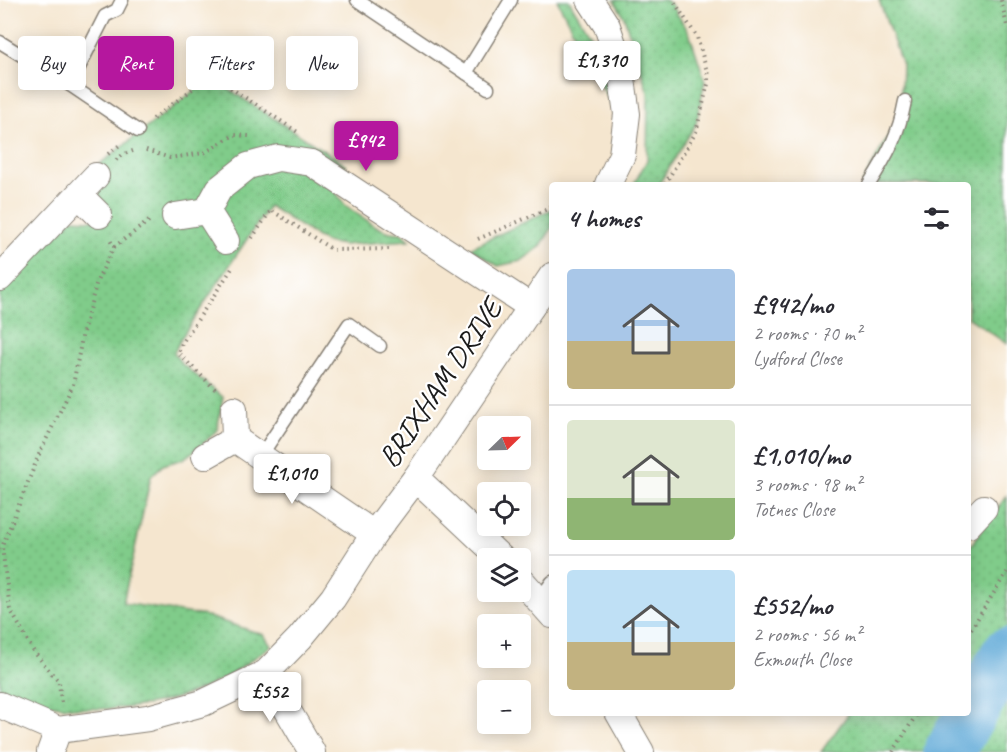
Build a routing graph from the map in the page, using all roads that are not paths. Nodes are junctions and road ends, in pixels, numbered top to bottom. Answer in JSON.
{"nodes":[{"id":1,"x":122,"y":0,"type":"edge"},
{"id":2,"x":357,"y":0,"type":"edge"},
{"id":3,"x":511,"y":0,"type":"edge"},
{"id":4,"x":590,"y":0,"type":"edge"},
{"id":5,"x":0,"y":42,"type":"edge"},
{"id":6,"x":18,"y":53,"type":"edge"},
{"id":7,"x":86,"y":54,"type":"edge"},
{"id":8,"x":466,"y":73,"type":"junction"},
{"id":9,"x":488,"y":88,"type":"dead end"},
{"id":10,"x":76,"y":90,"type":"edge"},
{"id":11,"x":905,"y":101,"type":"dead end"},
{"id":12,"x":138,"y":130,"type":"road end"},
{"id":13,"x":99,"y":168,"type":"road end"},
{"id":14,"x":609,"y":182,"type":"edge"},
{"id":15,"x":870,"y":182,"type":"edge"},
{"id":16,"x":79,"y":195,"type":"junction"},
{"id":17,"x":207,"y":211,"type":"junction"},
{"id":18,"x":99,"y":215,"type":"road end"},
{"id":19,"x":175,"y":216,"type":"road end"},
{"id":20,"x":232,"y":249,"type":"road end"},
{"id":21,"x":0,"y":278,"type":"edge"},
{"id":22,"x":549,"y":280,"type":"edge"},
{"id":23,"x":531,"y":307,"type":"junction"},
{"id":24,"x":380,"y":346,"type":"dead end"},
{"id":25,"x":234,"y":409,"type":"road end"},
{"id":26,"x":235,"y":439,"type":"junction"},
{"id":27,"x":205,"y":456,"type":"dead end"},
{"id":28,"x":260,"y":456,"type":"junction"},
{"id":29,"x":416,"y":478,"type":"junction"},
{"id":30,"x":374,"y":534,"type":"junction"},
{"id":31,"x":490,"y":548,"type":"edge"},
{"id":32,"x":531,"y":587,"type":"edge"},
{"id":33,"x":548,"y":599,"type":"edge"},
{"id":34,"x":266,"y":673,"type":"junction"},
{"id":35,"x":0,"y":705,"type":"edge"},
{"id":36,"x":620,"y":716,"type":"edge"},
{"id":37,"x":54,"y":741,"type":"edge"},
{"id":38,"x":312,"y":752,"type":"edge"},
{"id":39,"x":641,"y":752,"type":"edge"}],
"edges":[{"from":1,"to":7,"type":"lane"},
{"from":2,"to":8,"type":"lane"},
{"from":3,"to":8,"type":"lane"},
{"from":4,"to":14,"type":"street"},
{"from":5,"to":6,"type":"lane"},
{"from":8,"to":9,"type":"lane"},
{"from":10,"to":12,"type":"lane"},
{"from":11,"to":15,"type":"lane"},
{"from":13,"to":16,"type":"street"},
{"from":16,"to":18,"type":"street"},
{"from":16,"to":21,"type":"street"},
{"from":17,"to":19,"type":"street"},
{"from":17,"to":20,"type":"street"},
{"from":17,"to":23,"type":"street"},
{"from":22,"to":23,"type":"street","name":"BRIXHAM DRIVE"},
{"from":23,"to":29,"type":"street","name":"BRIXHAM DRIVE"},
{"from":24,"to":28,"type":"lane"},
{"from":25,"to":26,"type":"street"},
{"from":26,"to":27,"type":"street"},
{"from":26,"to":28,"type":"street"},
{"from":28,"to":30,"type":"street"},
{"from":29,"to":30,"type":"street","name":"BRIXHAM DRIVE"},
{"from":29,"to":31,"type":"street"},
{"from":30,"to":34,"type":"street","name":"BRIXHAM DRIVE"},
{"from":32,"to":33,"type":"street"},
{"from":34,"to":37,"type":"street","name":"BRIXHAM DRIVE"},
{"from":34,"to":38,"type":"street"},
{"from":35,"to":37,"type":"street"},
{"from":36,"to":39,"type":"street"}]}
